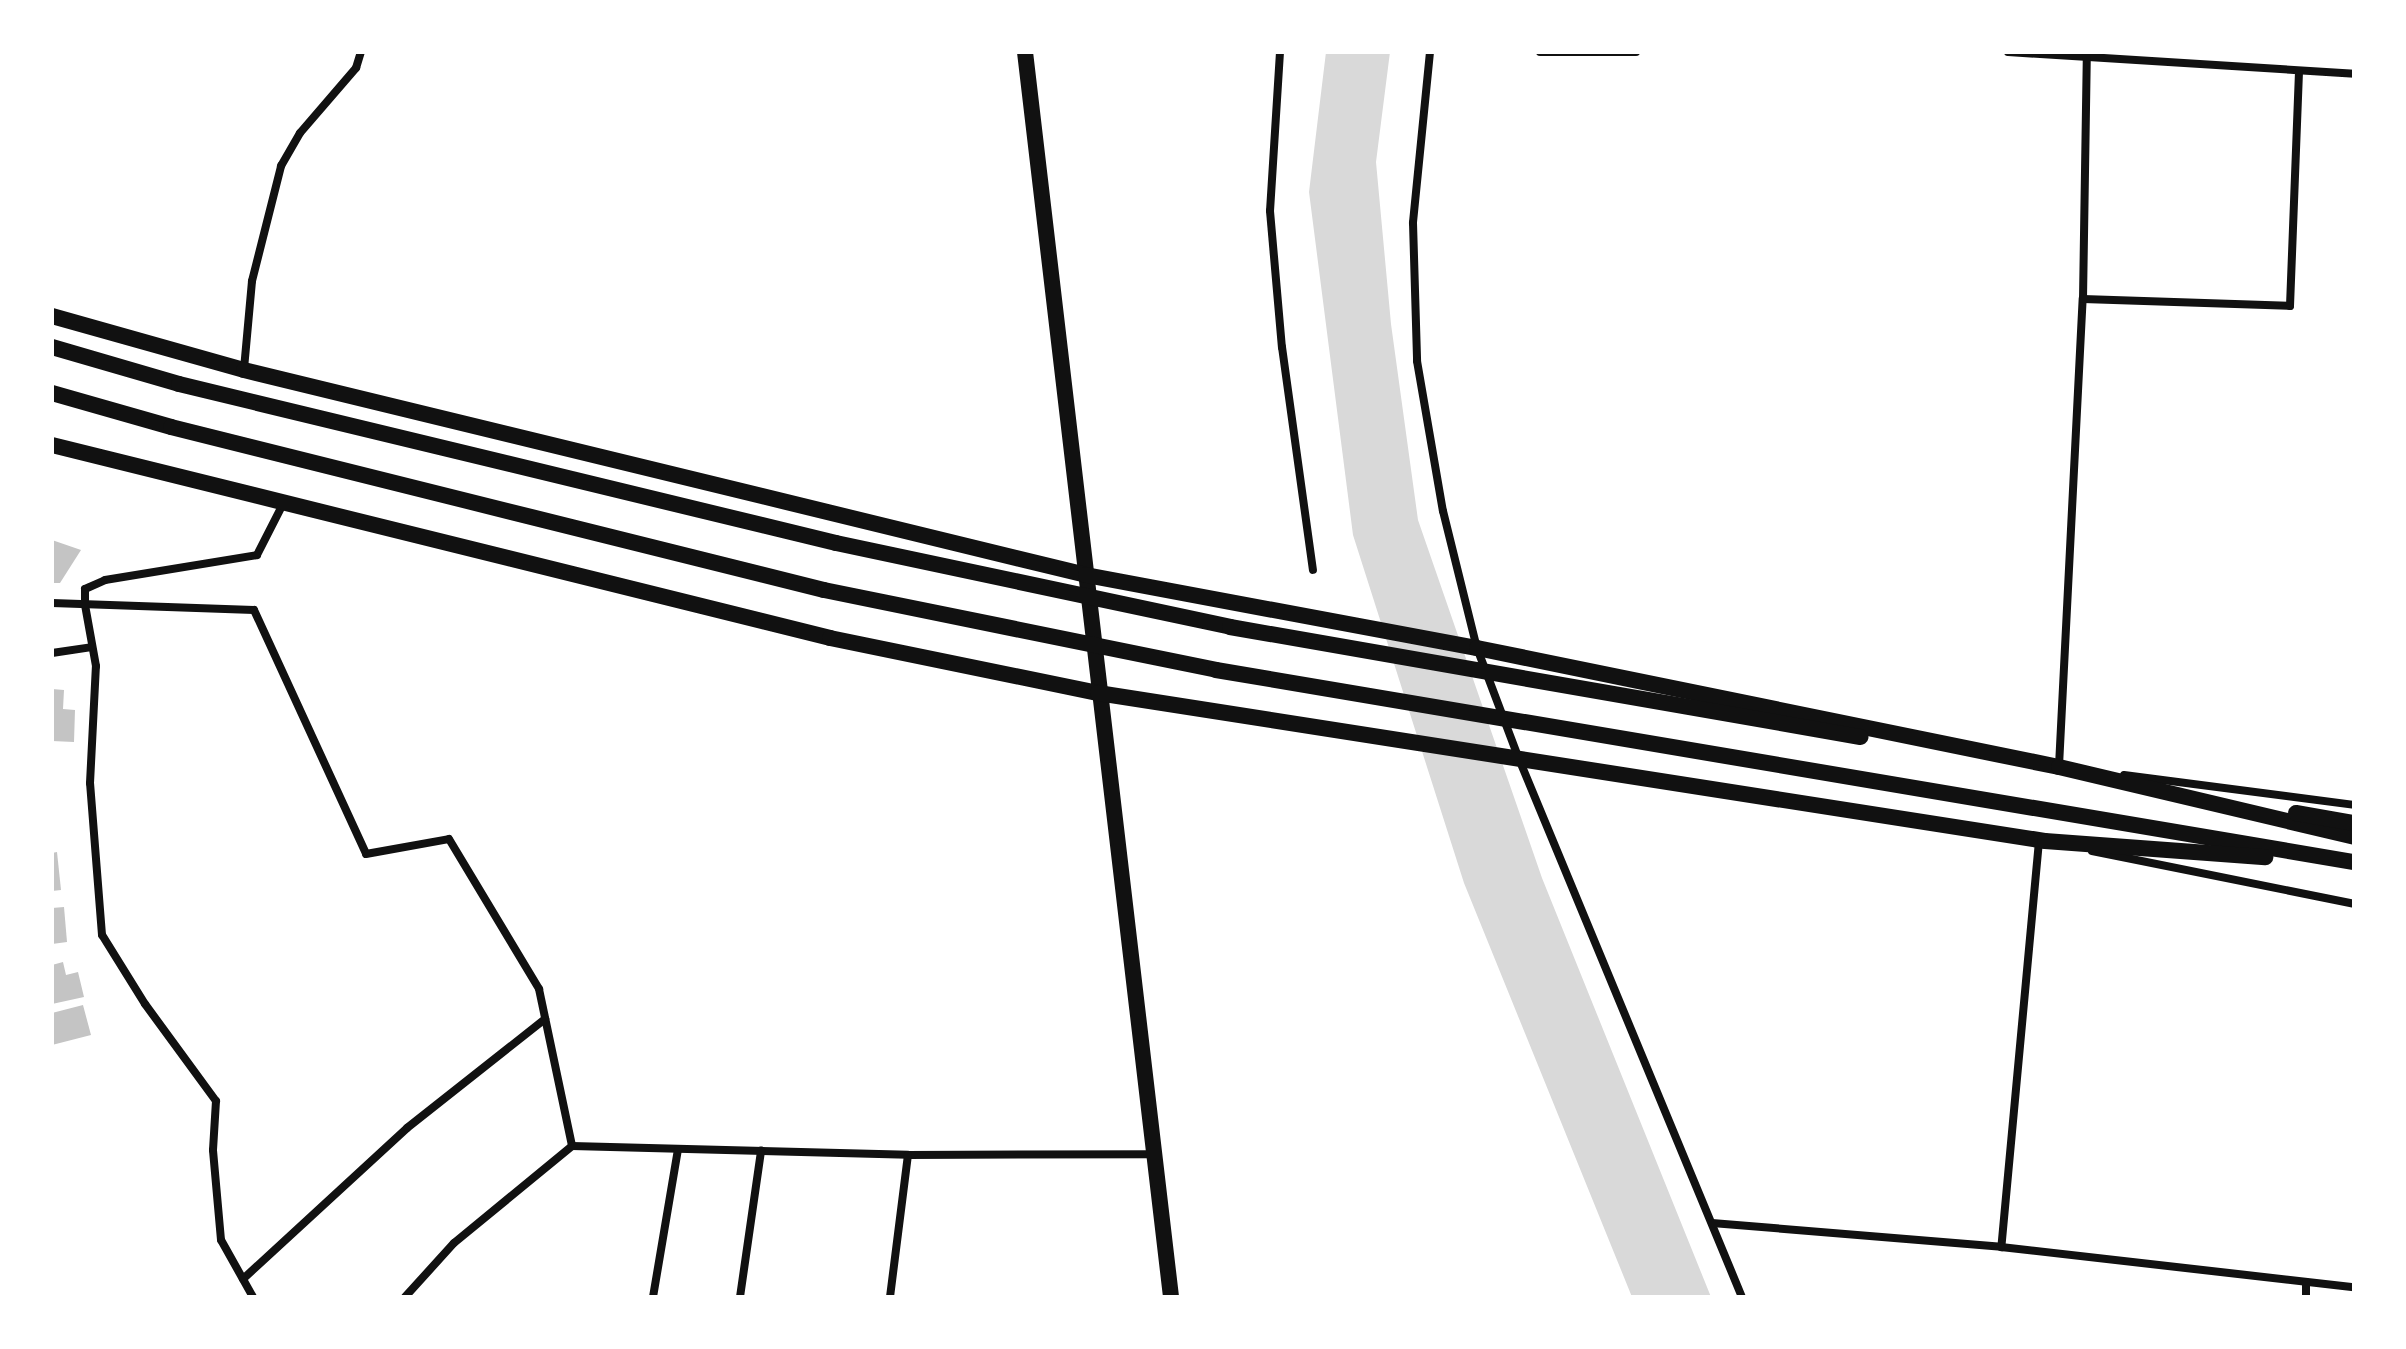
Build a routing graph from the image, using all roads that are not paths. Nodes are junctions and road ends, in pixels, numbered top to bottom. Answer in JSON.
{"nodes":[{"id":1,"x":361,"y":52,"type":"edge"},
{"id":2,"x":1025,"y":52,"type":"edge"},
{"id":3,"x":1280,"y":52,"type":"edge"},
{"id":4,"x":1430,"y":52,"type":"edge"},
{"id":5,"x":1540,"y":52,"type":"edge"},
{"id":6,"x":1636,"y":52,"type":"edge"},
{"id":7,"x":2008,"y":52,"type":"edge"},
{"id":8,"x":2087,"y":55,"type":"edge"},
{"id":9,"x":2299,"y":71,"type":"junction"},
{"id":10,"x":2354,"y":74,"type":"edge"},
{"id":11,"x":2083,"y":299,"type":"junction"},
{"id":12,"x":52,"y":316,"type":"edge"},
{"id":13,"x":52,"y":347,"type":"edge"},
{"id":14,"x":244,"y":370,"type":"junction"},
{"id":15,"x":52,"y":393,"type":"edge"},
{"id":16,"x":52,"y":445,"type":"edge"},
{"id":17,"x":283,"y":504,"type":"junction"},
{"id":18,"x":1313,"y":570,"type":"dead end"},
{"id":19,"x":1086,"y":575,"type":"junction"},
{"id":20,"x":52,"y":603,"type":"edge"},
{"id":21,"x":85,"y":605,"type":"junction"},
{"id":22,"x":92,"y":647,"type":"junction"},
{"id":23,"x":1477,"y":648,"type":"junction"},
{"id":24,"x":52,"y":653,"type":"edge"},
{"id":25,"x":1098,"y":693,"type":"junction"},
{"id":26,"x":1519,"y":759,"type":"junction"},
{"id":27,"x":2059,"y":767,"type":"junction"},
{"id":28,"x":2354,"y":805,"type":"edge"},
{"id":29,"x":2354,"y":823,"type":"edge"},
{"id":30,"x":2354,"y":837,"type":"edge"},
{"id":31,"x":2037,"y":840,"type":"junction"},
{"id":32,"x":2354,"y":863,"type":"edge"},
{"id":33,"x":2354,"y":904,"type":"edge"},
{"id":34,"x":545,"y":1019,"type":"junction"},
{"id":35,"x":572,"y":1146,"type":"junction"},
{"id":36,"x":678,"y":1149,"type":"junction"},
{"id":37,"x":761,"y":1151,"type":"junction"},
{"id":38,"x":1154,"y":1154,"type":"junction"},
{"id":39,"x":908,"y":1155,"type":"junction"},
{"id":40,"x":1712,"y":1223,"type":"junction"},
{"id":41,"x":2001,"y":1247,"type":"junction"},
{"id":42,"x":243,"y":1279,"type":"junction"},
{"id":43,"x":2306,"y":1282,"type":"junction"},
{"id":44,"x":2354,"y":1287,"type":"edge"},
{"id":45,"x":253,"y":1297,"type":"edge"},
{"id":46,"x":405,"y":1297,"type":"edge"},
{"id":47,"x":653,"y":1297,"type":"edge"},
{"id":48,"x":740,"y":1297,"type":"edge"},
{"id":49,"x":890,"y":1297,"type":"edge"},
{"id":50,"x":1171,"y":1297,"type":"edge"},
{"id":51,"x":1742,"y":1297,"type":"edge"},
{"id":52,"x":2306,"y":1297,"type":"edge"}],
"edges":[{"from":1,"to":14,"type":"street"},
{"from":2,"to":19,"type":"main road"},
{"from":3,"to":18,"type":"street"},
{"from":4,"to":23,"type":"street"},
{"from":5,"to":6,"type":"street"},
{"from":7,"to":8,"type":"street"},
{"from":8,"to":9,"type":"street"},
{"from":8,"to":11,"type":"street"},
{"from":9,"to":10,"type":"street"},
{"from":9,"to":11,"type":"street"},
{"from":11,"to":27,"type":"street"},
{"from":12,"to":14,"type":"main road"},
{"from":13,"to":29,"type":"main road"},
{"from":14,"to":19,"type":"main road"},
{"from":15,"to":32,"type":"main road"},
{"from":16,"to":17,"type":"main road"},
{"from":17,"to":21,"type":"street"},
{"from":17,"to":25,"type":"main road"},
{"from":19,"to":23,"type":"main road"},
{"from":19,"to":25,"type":"main road"},
{"from":20,"to":21,"type":"street"},
{"from":21,"to":22,"type":"street"},
{"from":21,"to":34,"type":"street"},
{"from":22,"to":24,"type":"street"},
{"from":22,"to":42,"type":"street"},
{"from":23,"to":26,"type":"street"},
{"from":23,"to":27,"type":"main road"},
{"from":25,"to":26,"type":"main road"},
{"from":25,"to":38,"type":"main road"},
{"from":26,"to":31,"type":"main road"},
{"from":26,"to":40,"type":"street"},
{"from":27,"to":28,"type":"street"},
{"from":27,"to":30,"type":"main road"},
{"from":31,"to":32,"type":"main road"},
{"from":31,"to":33,"type":"street"},
{"from":31,"to":41,"type":"street"},
{"from":34,"to":35,"type":"street"},
{"from":34,"to":42,"type":"street"},
{"from":35,"to":36,"type":"street"},
{"from":35,"to":46,"type":"street"},
{"from":36,"to":37,"type":"street"},
{"from":36,"to":47,"type":"street"},
{"from":37,"to":39,"type":"street"},
{"from":37,"to":48,"type":"street"},
{"from":38,"to":39,"type":"street"},
{"from":38,"to":50,"type":"main road"},
{"from":39,"to":49,"type":"street"},
{"from":40,"to":41,"type":"street"},
{"from":40,"to":51,"type":"street"},
{"from":41,"to":43,"type":"street"},
{"from":42,"to":45,"type":"street"},
{"from":43,"to":44,"type":"street"},
{"from":43,"to":52,"type":"street"}]}
